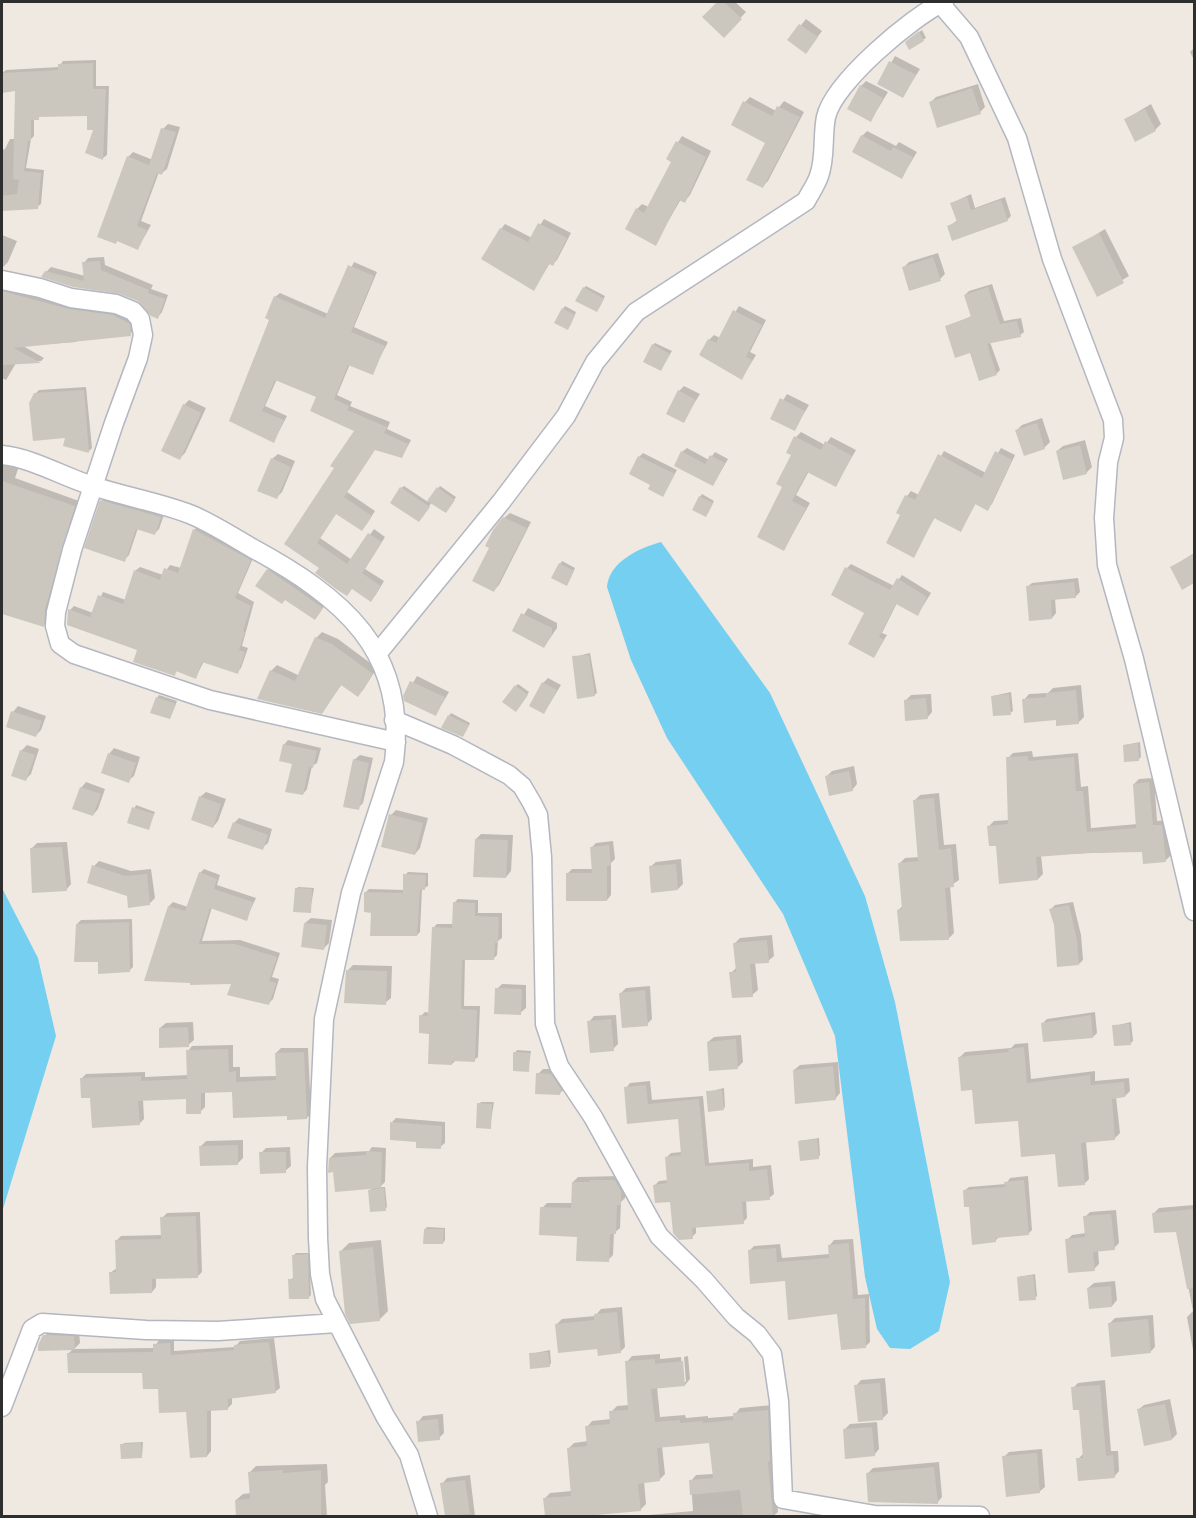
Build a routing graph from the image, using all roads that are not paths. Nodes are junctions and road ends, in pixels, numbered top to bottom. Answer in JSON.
{"nodes":[{"id":1,"x":943,"y":2,"type":"edge"},
{"id":2,"x":2,"y":280,"type":"edge"},
{"id":3,"x":2,"y":454,"type":"edge"},
{"id":4,"x":93,"y":487,"type":"junction"},
{"id":5,"x":377,"y":654,"type":"junction"},
{"id":6,"x":394,"y":720,"type":"junction"},
{"id":7,"x":396,"y":742,"type":"junction"},
{"id":8,"x":1194,"y":910,"type":"edge"},
{"id":9,"x":338,"y":1323,"type":"junction"},
{"id":10,"x":2,"y":1407,"type":"edge"},
{"id":11,"x":784,"y":1508,"type":"edge"},
{"id":12,"x":428,"y":1516,"type":"edge"},
{"id":13,"x":980,"y":1516,"type":"edge"}],
"edges":[{"from":1,"to":5,"type":"street"},
{"from":1,"to":8,"type":"street"},
{"from":2,"to":4,"type":"street"},
{"from":3,"to":4,"type":"street"},
{"from":4,"to":5,"type":"street"},
{"from":4,"to":7,"type":"street"},
{"from":5,"to":6,"type":"street"},
{"from":6,"to":7,"type":"street"},
{"from":6,"to":11,"type":"street"},
{"from":7,"to":9,"type":"street"},
{"from":9,"to":10,"type":"street"},
{"from":9,"to":12,"type":"street"},
{"from":11,"to":13,"type":"street"}]}
